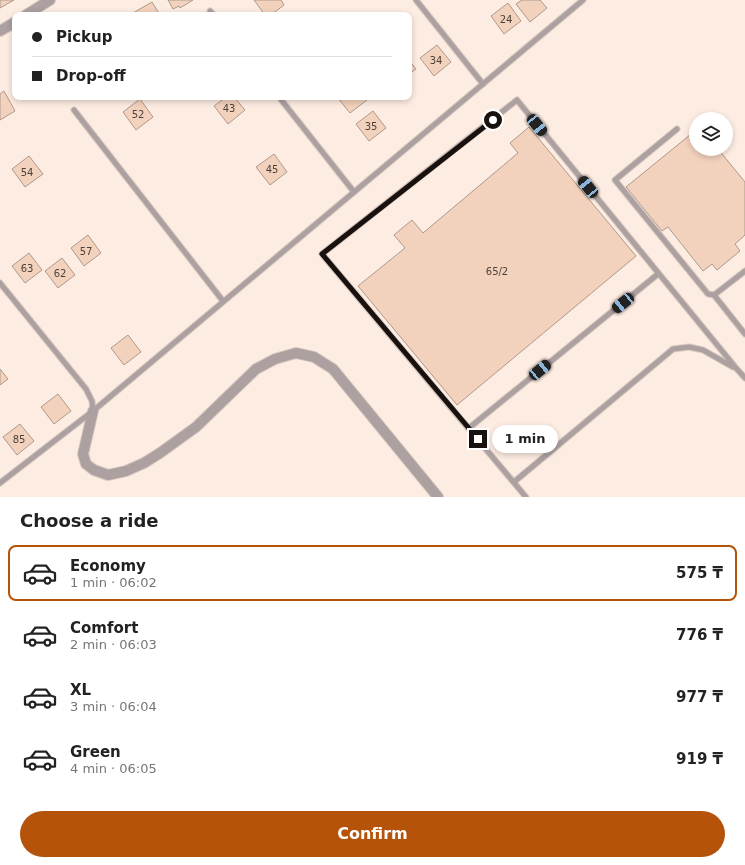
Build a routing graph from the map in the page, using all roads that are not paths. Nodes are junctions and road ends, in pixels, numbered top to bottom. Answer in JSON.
{"nodes":[{"id":1,"x":50,"y":0,"type":"edge"},
{"id":2,"x":416,"y":0,"type":"edge"},
{"id":3,"x":583,"y":0,"type":"edge"},
{"id":4,"x":31,"y":12,"type":"edge"},
{"id":5,"x":12,"y":24,"type":"edge"},
{"id":6,"x":0,"y":31,"type":"edge"},
{"id":7,"x":483,"y":84,"type":"junction"},
{"id":8,"x":281,"y":100,"type":"edge"},
{"id":9,"x":74,"y":110,"type":"dead end"},
{"id":10,"x":677,"y":129,"type":"dead end"},
{"id":11,"x":354,"y":192,"type":"junction"},
{"id":12,"x":745,"y":270,"type":"edge"},
{"id":13,"x":658,"y":274,"type":"junction"},
{"id":14,"x":0,"y":283,"type":"edge"},
{"id":15,"x":714,"y":295,"type":"junction"},
{"id":16,"x":224,"y":301,"type":"junction"},
{"id":17,"x":745,"y":334,"type":"edge"},
{"id":18,"x":736,"y":368,"type":"junction"},
{"id":19,"x":745,"y":378,"type":"edge"},
{"id":20,"x":92,"y":411,"type":"junction"},
{"id":21,"x":468,"y":428,"type":"junction"},
{"id":22,"x":514,"y":482,"type":"junction"},
{"id":23,"x":0,"y":483,"type":"edge"},
{"id":24,"x":438,"y":497,"type":"edge"},
{"id":25,"x":526,"y":497,"type":"edge"}],
"edges":[{"from":1,"to":4,"type":"street"},
{"from":2,"to":7,"type":"lane"},
{"from":3,"to":7,"type":"lane"},
{"from":5,"to":6,"type":"street"},
{"from":7,"to":11,"type":"lane"},
{"from":8,"to":11,"type":"lane"},
{"from":9,"to":16,"type":"lane"},
{"from":10,"to":15,"type":"lane"},
{"from":11,"to":16,"type":"lane"},
{"from":12,"to":15,"type":"lane"},
{"from":13,"to":18,"type":"lane"},
{"from":13,"to":21,"type":"lane"},
{"from":13,"to":21,"type":"lane"},
{"from":14,"to":20,"type":"lane"},
{"from":15,"to":17,"type":"lane"},
{"from":16,"to":20,"type":"lane"},
{"from":18,"to":19,"type":"lane"},
{"from":18,"to":22,"type":"lane"},
{"from":20,"to":23,"type":"lane"},
{"from":20,"to":24,"type":"street"},
{"from":21,"to":22,"type":"lane"},
{"from":22,"to":25,"type":"lane"}]}
